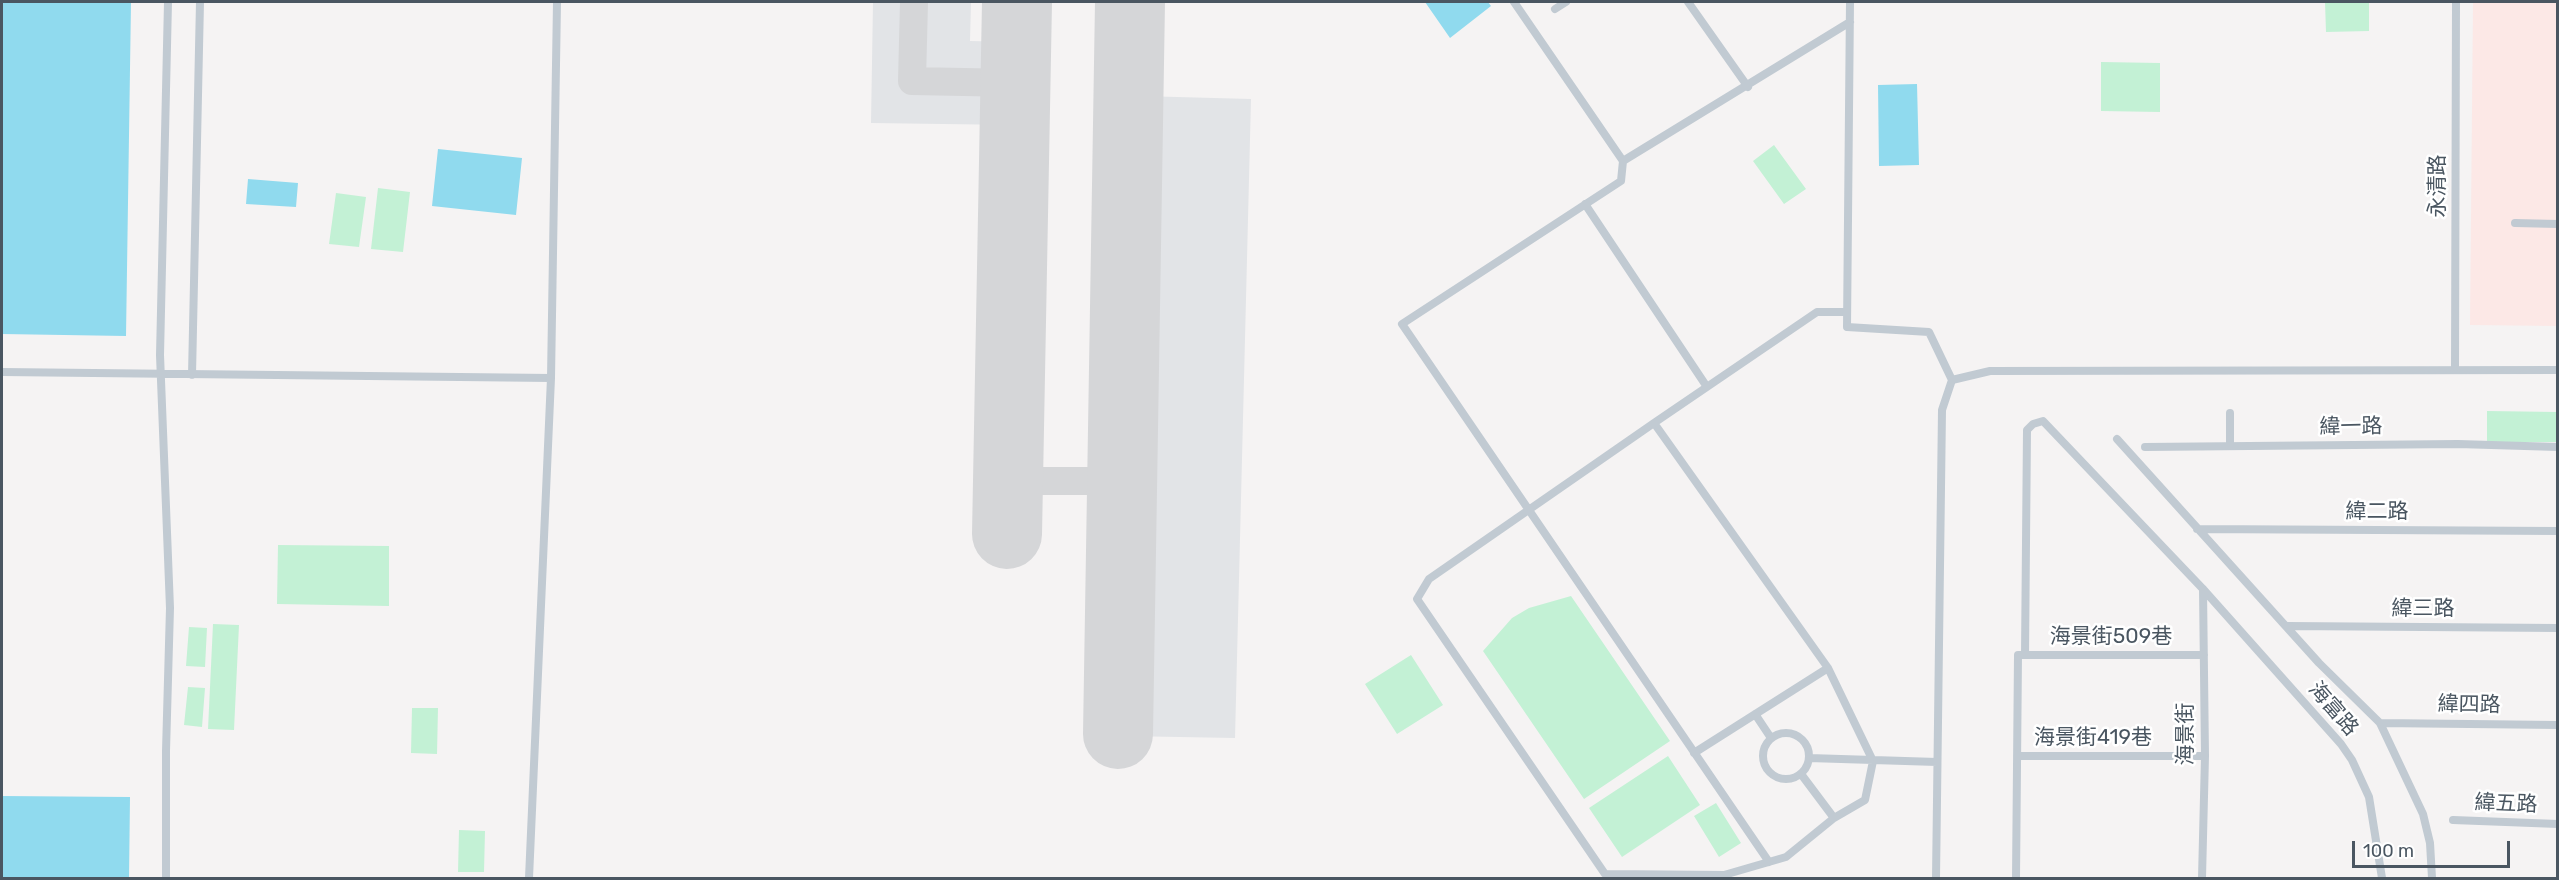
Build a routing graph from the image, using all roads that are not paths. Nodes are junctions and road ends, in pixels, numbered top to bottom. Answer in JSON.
{"nodes":[{"id":1,"x":168,"y":2,"type":"edge"},
{"id":2,"x":200,"y":2,"type":"edge"},
{"id":3,"x":557,"y":2,"type":"edge"},
{"id":4,"x":1514,"y":2,"type":"edge"},
{"id":5,"x":1566,"y":2,"type":"edge"},
{"id":6,"x":1688,"y":2,"type":"edge"},
{"id":7,"x":1850,"y":2,"type":"edge"},
{"id":8,"x":2456,"y":2,"type":"edge"},
{"id":9,"x":1555,"y":9,"type":"dead end"},
{"id":10,"x":1850,"y":22,"type":"junction"},
{"id":11,"x":1748,"y":87,"type":"junction"},
{"id":12,"x":1623,"y":161,"type":"junction"},
{"id":13,"x":1585,"y":204,"type":"junction"},
{"id":14,"x":2515,"y":224,"type":"dead end"},
{"id":15,"x":2558,"y":224,"type":"edge"},
{"id":16,"x":1847,"y":312,"type":"junction"},
{"id":17,"x":2455,"y":370,"type":"junction"},
{"id":18,"x":2558,"y":370,"type":"edge"},
{"id":19,"x":2,"y":372,"type":"edge"},
{"id":20,"x":162,"y":375,"type":"junction"},
{"id":21,"x":192,"y":375,"type":"junction"},
{"id":22,"x":551,"y":378,"type":"junction"},
{"id":23,"x":1952,"y":380,"type":"junction"},
{"id":24,"x":1707,"y":387,"type":"junction"},
{"id":25,"x":2230,"y":413,"type":"dead end"},
{"id":26,"x":1654,"y":423,"type":"junction"},
{"id":27,"x":2117,"y":440,"type":"dead end"},
{"id":28,"x":2230,"y":446,"type":"junction"},
{"id":29,"x":2145,"y":447,"type":"dead end"},
{"id":30,"x":2558,"y":447,"type":"edge"},
{"id":31,"x":1529,"y":511,"type":"junction"},
{"id":32,"x":2197,"y":529,"type":"junction"},
{"id":33,"x":2558,"y":531,"type":"edge"},
{"id":34,"x":2204,"y":589,"type":"junction"},
{"id":35,"x":2288,"y":626,"type":"junction"},
{"id":36,"x":2558,"y":628,"type":"edge"},
{"id":37,"x":2021,"y":655,"type":"junction"},
{"id":38,"x":2204,"y":655,"type":"junction"},
{"id":39,"x":1828,"y":668,"type":"junction"},
{"id":40,"x":1755,"y":714,"type":"junction"},
{"id":41,"x":2380,"y":723,"type":"junction"},
{"id":42,"x":2558,"y":725,"type":"edge"},
{"id":43,"x":1771,"y":738,"type":"junction"},
{"id":44,"x":1694,"y":753,"type":"junction"},
{"id":45,"x":2017,"y":756,"type":"junction"},
{"id":46,"x":2205,"y":756,"type":"junction"},
{"id":47,"x":1809,"y":758,"type":"junction"},
{"id":48,"x":1874,"y":761,"type":"junction"},
{"id":49,"x":1937,"y":762,"type":"junction"},
{"id":50,"x":1801,"y":774,"type":"junction"},
{"id":51,"x":1834,"y":818,"type":"junction"},
{"id":52,"x":2453,"y":820,"type":"dead end"},
{"id":53,"x":2558,"y":824,"type":"edge"},
{"id":54,"x":1769,"y":862,"type":"junction"},
{"id":55,"x":166,"y":879,"type":"edge"},
{"id":56,"x":529,"y":879,"type":"edge"},
{"id":57,"x":1936,"y":879,"type":"edge"},
{"id":58,"x":2016,"y":879,"type":"edge"},
{"id":59,"x":2202,"y":879,"type":"edge"},
{"id":60,"x":2382,"y":879,"type":"edge"},
{"id":61,"x":2432,"y":879,"type":"edge"}],
"edges":[{"from":1,"to":20,"type":"street"},
{"from":2,"to":21,"type":"street"},
{"from":3,"to":22,"type":"street"},
{"from":4,"to":12,"type":"street"},
{"from":5,"to":9,"type":"street"},
{"from":6,"to":11,"type":"street"},
{"from":7,"to":10,"type":"street"},
{"from":8,"to":17,"type":"street","name":"永清路"},
{"from":10,"to":11,"type":"street"},
{"from":10,"to":16,"type":"street"},
{"from":11,"to":12,"type":"street"},
{"from":12,"to":13,"type":"street"},
{"from":13,"to":24,"type":"street"},
{"from":13,"to":31,"type":"street"},
{"from":14,"to":15,"type":"street"},
{"from":16,"to":23,"type":"street"},
{"from":16,"to":24,"type":"street"},
{"from":17,"to":18,"type":"street"},
{"from":17,"to":23,"type":"street"},
{"from":19,"to":20,"type":"street"},
{"from":20,"to":21,"type":"street"},
{"from":20,"to":55,"type":"street"},
{"from":21,"to":22,"type":"street"},
{"from":22,"to":56,"type":"street"},
{"from":23,"to":49,"type":"street"},
{"from":24,"to":26,"type":"street"},
{"from":25,"to":28,"type":"street"},
{"from":26,"to":31,"type":"street"},
{"from":26,"to":39,"type":"street"},
{"from":27,"to":32,"type":"street"},
{"from":28,"to":29,"type":"street","name":"緯一路"},
{"from":28,"to":30,"type":"street","name":"緯一路"},
{"from":31,"to":44,"type":"street"},
{"from":31,"to":54,"type":"street"},
{"from":32,"to":33,"type":"street","name":"緯二路"},
{"from":32,"to":35,"type":"street"},
{"from":34,"to":37,"type":"street","name":"海富路"},
{"from":34,"to":38,"type":"street","name":"海景街"},
{"from":34,"to":60,"type":"street","name":"海富路"},
{"from":35,"to":36,"type":"street","name":"緯三路"},
{"from":35,"to":41,"type":"street"},
{"from":37,"to":38,"type":"street","name":"海景街509巷"},
{"from":37,"to":45,"type":"street"},
{"from":38,"to":46,"type":"street","name":"海景街"},
{"from":39,"to":40,"type":"street"},
{"from":39,"to":48,"type":"street"},
{"from":40,"to":43,"type":"street"},
{"from":40,"to":44,"type":"street"},
{"from":41,"to":42,"type":"street","name":"緯四路"},
{"from":41,"to":61,"type":"street"},
{"from":43,"to":47,"type":"street"},
{"from":43,"to":50,"type":"street"},
{"from":44,"to":54,"type":"street"},
{"from":45,"to":46,"type":"street","name":"海景街419巷"},
{"from":45,"to":58,"type":"street"},
{"from":46,"to":59,"type":"street","name":"海景街"},
{"from":47,"to":48,"type":"street"},
{"from":47,"to":50,"type":"street"},
{"from":48,"to":49,"type":"street"},
{"from":48,"to":51,"type":"street"},
{"from":49,"to":57,"type":"street"},
{"from":50,"to":51,"type":"street"},
{"from":51,"to":54,"type":"street"},
{"from":52,"to":53,"type":"street","name":"緯五路"}]}
